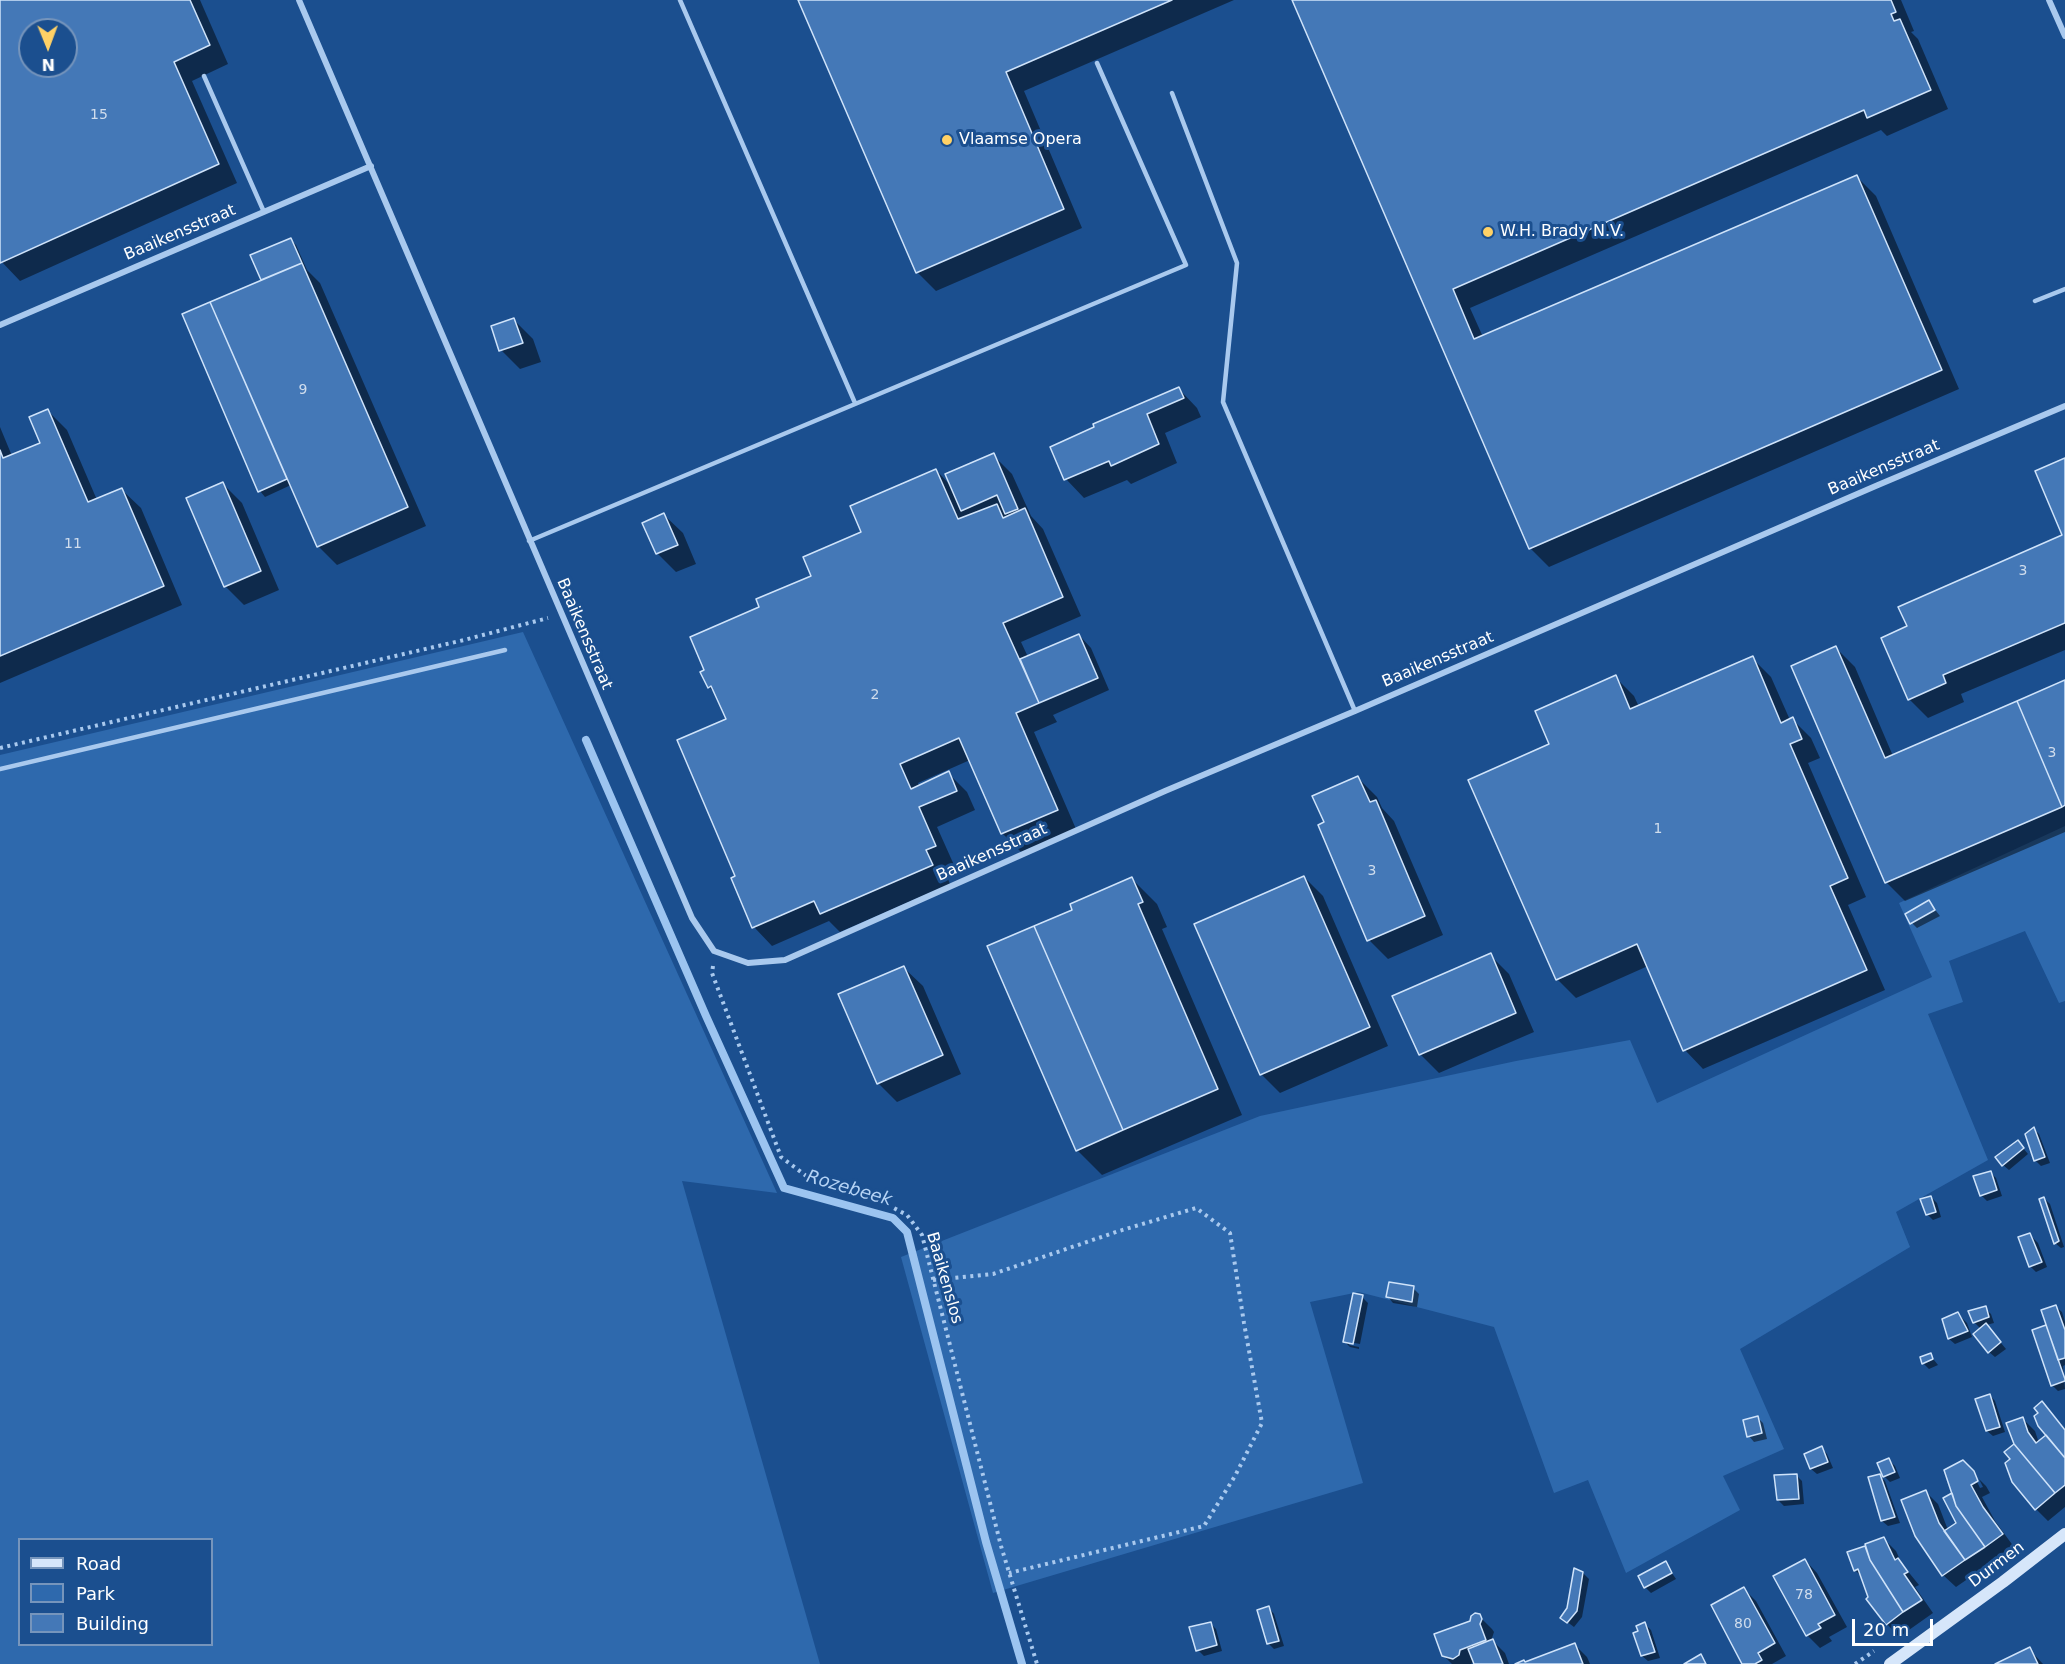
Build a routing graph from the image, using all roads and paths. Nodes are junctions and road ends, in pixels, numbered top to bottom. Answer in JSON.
{"nodes":[{"id":1,"x":299,"y":0,"type":"edge"},
{"id":2,"x":680,"y":0,"type":"edge"},
{"id":3,"x":2049,"y":0,"type":"edge"},
{"id":4,"x":2065,"y":36,"type":"edge"},
{"id":5,"x":1096,"y":63,"type":"dead end"},
{"id":6,"x":204,"y":76,"type":"dead end"},
{"id":7,"x":1172,"y":93,"type":"dead end"},
{"id":8,"x":371,"y":166,"type":"junction"},
{"id":9,"x":264,"y":212,"type":"junction"},
{"id":10,"x":2065,"y":290,"type":"edge"},
{"id":11,"x":2036,"y":301,"type":"dead end"},
{"id":12,"x":0,"y":325,"type":"edge"},
{"id":13,"x":855,"y":403,"type":"junction"},
{"id":14,"x":2065,"y":406,"type":"edge"},
{"id":15,"x":529,"y":541,"type":"junction"},
{"id":16,"x":561,"y":614,"type":"junction"},
{"id":17,"x":506,"y":650,"type":"dead end"},
{"id":18,"x":1355,"y":711,"type":"junction"},
{"id":19,"x":0,"y":748,"type":"edge"},
{"id":20,"x":0,"y":769,"type":"edge"},
{"id":21,"x":714,"y":951,"type":"junction"},
{"id":22,"x":933,"y":1280,"type":"junction"},
{"id":23,"x":2065,"y":1534,"type":"edge"},
{"id":24,"x":1009,"y":1573,"type":"junction"},
{"id":25,"x":1037,"y":1664,"type":"edge"},
{"id":26,"x":1890,"y":1664,"type":"edge"}],
"edges":[{"from":1,"to":8,"type":"street","name":"Baaikensstraat"},
{"from":2,"to":13,"type":"lane"},
{"from":3,"to":4,"type":"street"},
{"from":5,"to":13,"type":"lane"},
{"from":6,"to":9,"type":"lane"},
{"from":7,"to":18,"type":"lane"},
{"from":8,"to":9,"type":"street","name":"Baaikensstraat"},
{"from":8,"to":15,"type":"street","name":"Baaikensstraat"},
{"from":9,"to":12,"type":"street","name":"Baaikensstraat"},
{"from":10,"to":11,"type":"lane"},
{"from":13,"to":15,"type":"lane"},
{"from":14,"to":18,"type":"street","name":"Baaikensstraat"},
{"from":15,"to":16,"type":"street","name":"Baaikensstraat"},
{"from":16,"to":19,"type":"path"},
{"from":16,"to":21,"type":"street","name":"Baaikensstraat"},
{"from":17,"to":20,"type":"lane"},
{"from":18,"to":21,"type":"street","name":"Baaikensstraat"},
{"from":21,"to":22,"type":"path","name":"Baaikenslos"},
{"from":22,"to":24,"type":"path","name":"Baaikenslos"},
{"from":22,"to":24,"type":"path"},
{"from":23,"to":26,"type":"street","name":"Durmen"},
{"from":24,"to":25,"type":"path","name":"Baaikenslos"}]}
